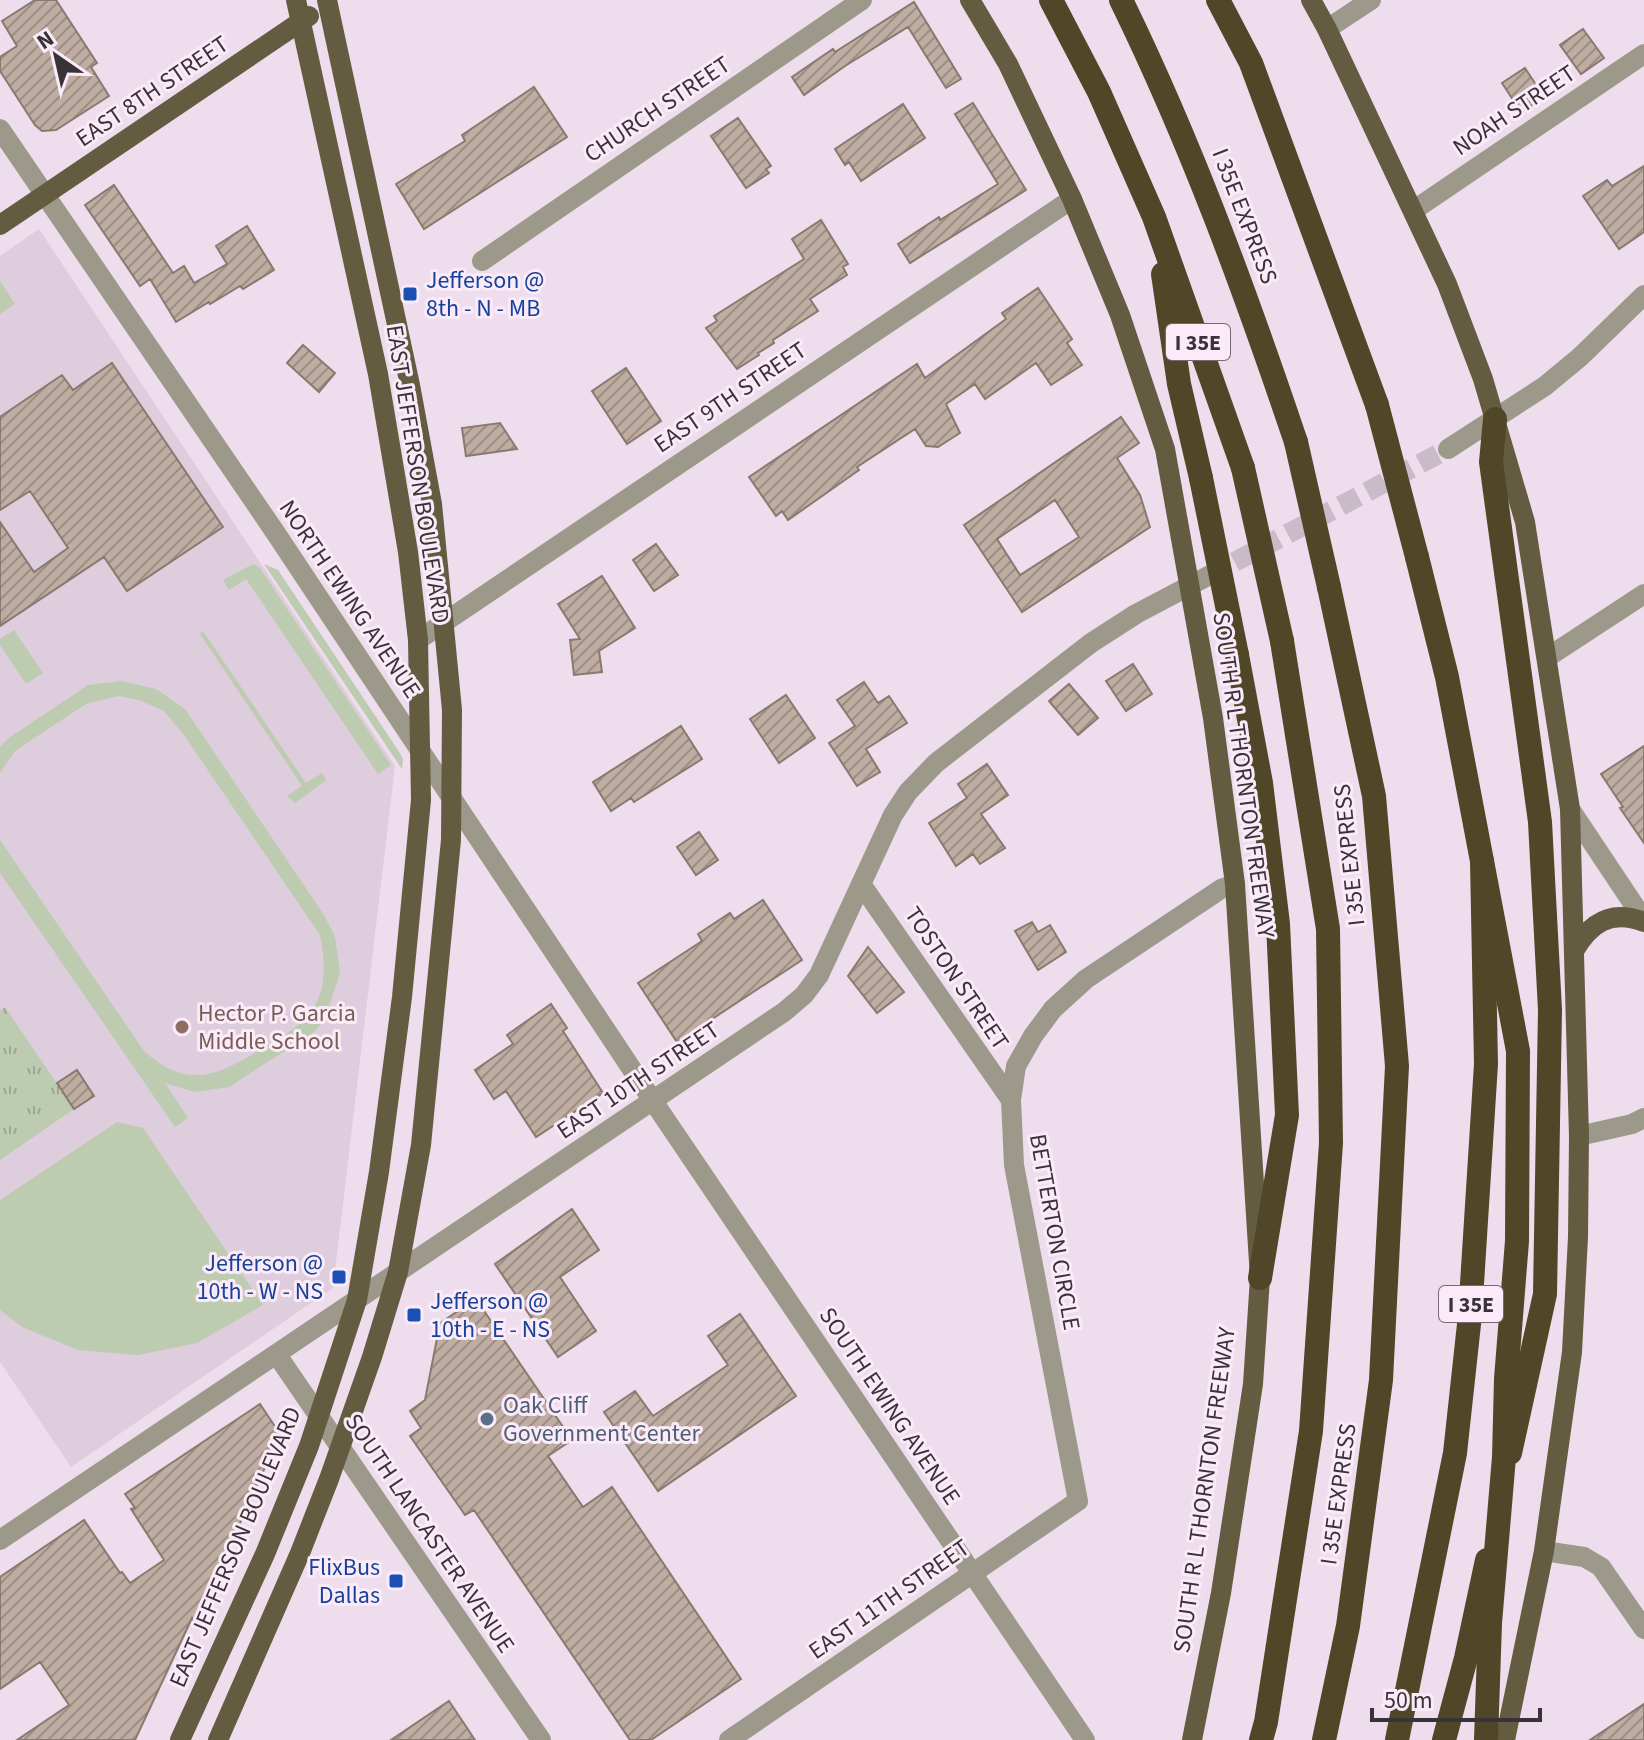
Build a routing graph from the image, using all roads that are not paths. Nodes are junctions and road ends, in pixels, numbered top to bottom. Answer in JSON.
{"nodes":[{"id":1,"x":296,"y":0,"type":"edge"},
{"id":2,"x":862,"y":0,"type":"edge"},
{"id":3,"x":970,"y":0,"type":"edge"},
{"id":4,"x":1051,"y":0,"type":"edge"},
{"id":5,"x":1121,"y":0,"type":"edge"},
{"id":6,"x":1218,"y":0,"type":"edge"},
{"id":7,"x":1228,"y":0,"type":"edge"},
{"id":8,"x":1311,"y":0,"type":"edge"},
{"id":9,"x":1371,"y":0,"type":"edge"},
{"id":10,"x":329,"y":1,"type":"edge"},
{"id":11,"x":301,"y":21,"type":"junction"},
{"id":12,"x":1327,"y":29,"type":"junction"},
{"id":13,"x":1644,"y":54,"type":"edge"},
{"id":14,"x":1251,"y":63,"type":"junction"},
{"id":15,"x":0,"y":129,"type":"edge"},
{"id":16,"x":45,"y":194,"type":"junction"},
{"id":17,"x":1072,"y":199,"type":"junction"},
{"id":18,"x":1414,"y":210,"type":"junction"},
{"id":19,"x":1154,"y":217,"type":"junction"},
{"id":20,"x":0,"y":225,"type":"edge"},
{"id":21,"x":482,"y":261,"type":"dead end"},
{"id":22,"x":1644,"y":295,"type":"edge"},
{"id":23,"x":394,"y":315,"type":"junction"},
{"id":24,"x":367,"y":321,"type":"junction"},
{"id":25,"x":1495,"y":419,"type":"junction"},
{"id":26,"x":1448,"y":449,"type":"tunnel mouth"},
{"id":27,"x":1199,"y":581,"type":"junction"},
{"id":28,"x":1644,"y":594,"type":"edge"},
{"id":29,"x":445,"y":623,"type":"junction"},
{"id":30,"x":418,"y":640,"type":"junction"},
{"id":31,"x":1548,"y":657,"type":"junction"},
{"id":32,"x":421,"y":753,"type":"junction"},
{"id":33,"x":453,"y":801,"type":"junction"},
{"id":34,"x":1570,"y":809,"type":"junction"},
{"id":35,"x":1482,"y":861,"type":"junction"},
{"id":36,"x":861,"y":884,"type":"junction"},
{"id":37,"x":1235,"y":884,"type":"junction"},
{"id":38,"x":1644,"y":921,"type":"edge"},
{"id":39,"x":1574,"y":951,"type":"junction"},
{"id":40,"x":402,"y":997,"type":"junction"},
{"id":41,"x":435,"y":999,"type":"junction"},
{"id":42,"x":1011,"y":1100,"type":"junction"},
{"id":43,"x":653,"y":1101,"type":"junction"},
{"id":44,"x":1644,"y":1118,"type":"edge"},
{"id":45,"x":1579,"y":1136,"type":"junction"},
{"id":46,"x":398,"y":1272,"type":"junction"},
{"id":47,"x":1260,"y":1278,"type":"junction"},
{"id":48,"x":357,"y":1300,"type":"junction"},
{"id":49,"x":277,"y":1355,"type":"junction"},
{"id":50,"x":320,"y":1417,"type":"junction"},
{"id":51,"x":341,"y":1448,"type":"junction"},
{"id":52,"x":1078,"y":1501,"type":"joint"},
{"id":53,"x":0,"y":1540,"type":"edge"},
{"id":54,"x":1544,"y":1551,"type":"junction"},
{"id":55,"x":971,"y":1574,"type":"junction"},
{"id":56,"x":1644,"y":1629,"type":"edge"},
{"id":57,"x":180,"y":1740,"type":"edge"},
{"id":58,"x":218,"y":1740,"type":"edge"},
{"id":59,"x":541,"y":1740,"type":"edge"},
{"id":60,"x":729,"y":1740,"type":"edge"},
{"id":61,"x":1085,"y":1740,"type":"edge"},
{"id":62,"x":1192,"y":1740,"type":"edge"},
{"id":63,"x":1261,"y":1740,"type":"edge"},
{"id":64,"x":1324,"y":1740,"type":"edge"},
{"id":65,"x":1397,"y":1740,"type":"edge"},
{"id":66,"x":1444,"y":1740,"type":"edge"},
{"id":67,"x":1486,"y":1740,"type":"edge"},
{"id":68,"x":1505,"y":1740,"type":"edge"}],
"edges":[{"from":1,"to":11,"type":"main road","name":"EAST JEFFERSON BOULEVARD"},
{"from":2,"to":21,"type":"street","name":"CHURCH STREET"},
{"from":3,"to":17,"type":"main road","name":"SOUTH R L THORNTON FREEWAY"},
{"from":4,"to":19,"type":"highway","number":"I 35E"},
{"from":5,"to":64,"type":"highway","name":"I 35E EXPRESS","bridge":true},
{"from":6,"to":14,"type":"highway","number":"I 35E"},
{"from":7,"to":14,"type":"highway"},
{"from":8,"to":12,"type":"main road"},
{"from":9,"to":12,"type":"street"},
{"from":10,"to":11,"type":"main road","name":"EAST 8TH STREET"},
{"from":10,"to":23,"type":"main road","name":"EAST JEFFERSON BOULEVARD"},
{"from":11,"to":16,"type":"main road","name":"EAST 8TH STREET"},
{"from":11,"to":24,"type":"main road","name":"EAST JEFFERSON BOULEVARD"},
{"from":12,"to":18,"type":"main road"},
{"from":13,"to":18,"type":"street","name":"NOAH STREET"},
{"from":14,"to":35,"type":"highway","number":"I 35E","bridge":true},
{"from":15,"to":16,"type":"street","name":"NORTH EWING AVENUE"},
{"from":16,"to":20,"type":"main road","name":"EAST 8TH STREET"},
{"from":16,"to":32,"type":"street","name":"NORTH EWING AVENUE"},
{"from":17,"to":27,"type":"main road","name":"SOUTH R L THORNTON FREEWAY"},
{"from":17,"to":29,"type":"street","name":"EAST 9TH STREET"},
{"from":18,"to":25,"type":"main road"},
{"from":19,"to":47,"type":"highway","bridge":true},
{"from":19,"to":63,"type":"highway","number":"I 35E","bridge":true},
{"from":22,"to":25,"type":"street"},
{"from":23,"to":24,"type":"main road"},
{"from":23,"to":29,"type":"main road","name":"EAST JEFFERSON BOULEVARD"},
{"from":24,"to":30,"type":"main road","name":"EAST JEFFERSON BOULEVARD"},
{"from":25,"to":26,"type":"street"},
{"from":25,"to":31,"type":"main road"},
{"from":25,"to":66,"type":"highway"},
{"from":27,"to":36,"type":"street","name":"EAST 10TH STREET"},
{"from":27,"to":37,"type":"main road","name":"SOUTH R L THORNTON FREEWAY"},
{"from":28,"to":31,"type":"street"},
{"from":29,"to":30,"type":"street","name":"EAST 9TH STREET"},
{"from":29,"to":33,"type":"main road","name":"EAST JEFFERSON BOULEVARD"},
{"from":30,"to":32,"type":"main road","name":"EAST JEFFERSON BOULEVARD"},
{"from":31,"to":34,"type":"main road"},
{"from":32,"to":33,"type":"street","name":"NORTH EWING AVENUE"},
{"from":32,"to":40,"type":"main road","name":"EAST JEFFERSON BOULEVARD"},
{"from":33,"to":41,"type":"main road","name":"EAST JEFFERSON BOULEVARD"},
{"from":33,"to":43,"type":"street","name":"NORTH EWING AVENUE"},
{"from":34,"to":38,"type":"street"},
{"from":34,"to":39,"type":"main road"},
{"from":35,"to":65,"type":"highway","number":"I 35E"},
{"from":35,"to":67,"type":"highway","bridge":true},
{"from":36,"to":42,"type":"street","name":"TOSTON STREET"},
{"from":36,"to":43,"type":"street","name":"EAST 10TH STREET"},
{"from":37,"to":42,"type":"street","name":"BETTERTON CIRCLE"},
{"from":37,"to":47,"type":"main road","name":"SOUTH R L THORNTON FREEWAY"},
{"from":38,"to":39,"type":"main road"},
{"from":39,"to":45,"type":"main road"},
{"from":40,"to":41,"type":"main road"},
{"from":40,"to":48,"type":"main road","name":"EAST JEFFERSON BOULEVARD"},
{"from":41,"to":46,"type":"main road","name":"EAST JEFFERSON BOULEVARD"},
{"from":42,"to":52,"type":"street","name":"BETTERTON CIRCLE"},
{"from":43,"to":46,"type":"street","name":"EAST 10TH STREET"},
{"from":43,"to":55,"type":"street","name":"SOUTH EWING AVENUE"},
{"from":44,"to":45,"type":"street"},
{"from":45,"to":54,"type":"main road"},
{"from":46,"to":48,"type":"street","name":"EAST 10TH STREET"},
{"from":46,"to":51,"type":"main road","name":"EAST JEFFERSON BOULEVARD"},
{"from":47,"to":62,"type":"main road","name":"SOUTH R L THORNTON FREEWAY"},
{"from":48,"to":49,"type":"street","name":"EAST 10TH STREET"},
{"from":48,"to":50,"type":"main road","name":"EAST JEFFERSON BOULEVARD"},
{"from":49,"to":50,"type":"street","name":"SOUTH LANCASTER AVENUE"},
{"from":49,"to":53,"type":"street","name":"EAST 10TH STREET"},
{"from":50,"to":51,"type":"street","name":"SOUTH LANCASTER AVENUE"},
{"from":50,"to":57,"type":"main road","name":"EAST JEFFERSON BOULEVARD"},
{"from":51,"to":58,"type":"main road","name":"EAST JEFFERSON BOULEVARD"},
{"from":51,"to":59,"type":"street","name":"SOUTH LANCASTER AVENUE"},
{"from":52,"to":55,"type":"street","name":"EAST 11TH STREET"},
{"from":54,"to":56,"type":"street"},
{"from":54,"to":68,"type":"main road"},
{"from":55,"to":60,"type":"street","name":"EAST 11TH STREET"},
{"from":55,"to":61,"type":"street","name":"SOUTH EWING AVENUE"}]}
